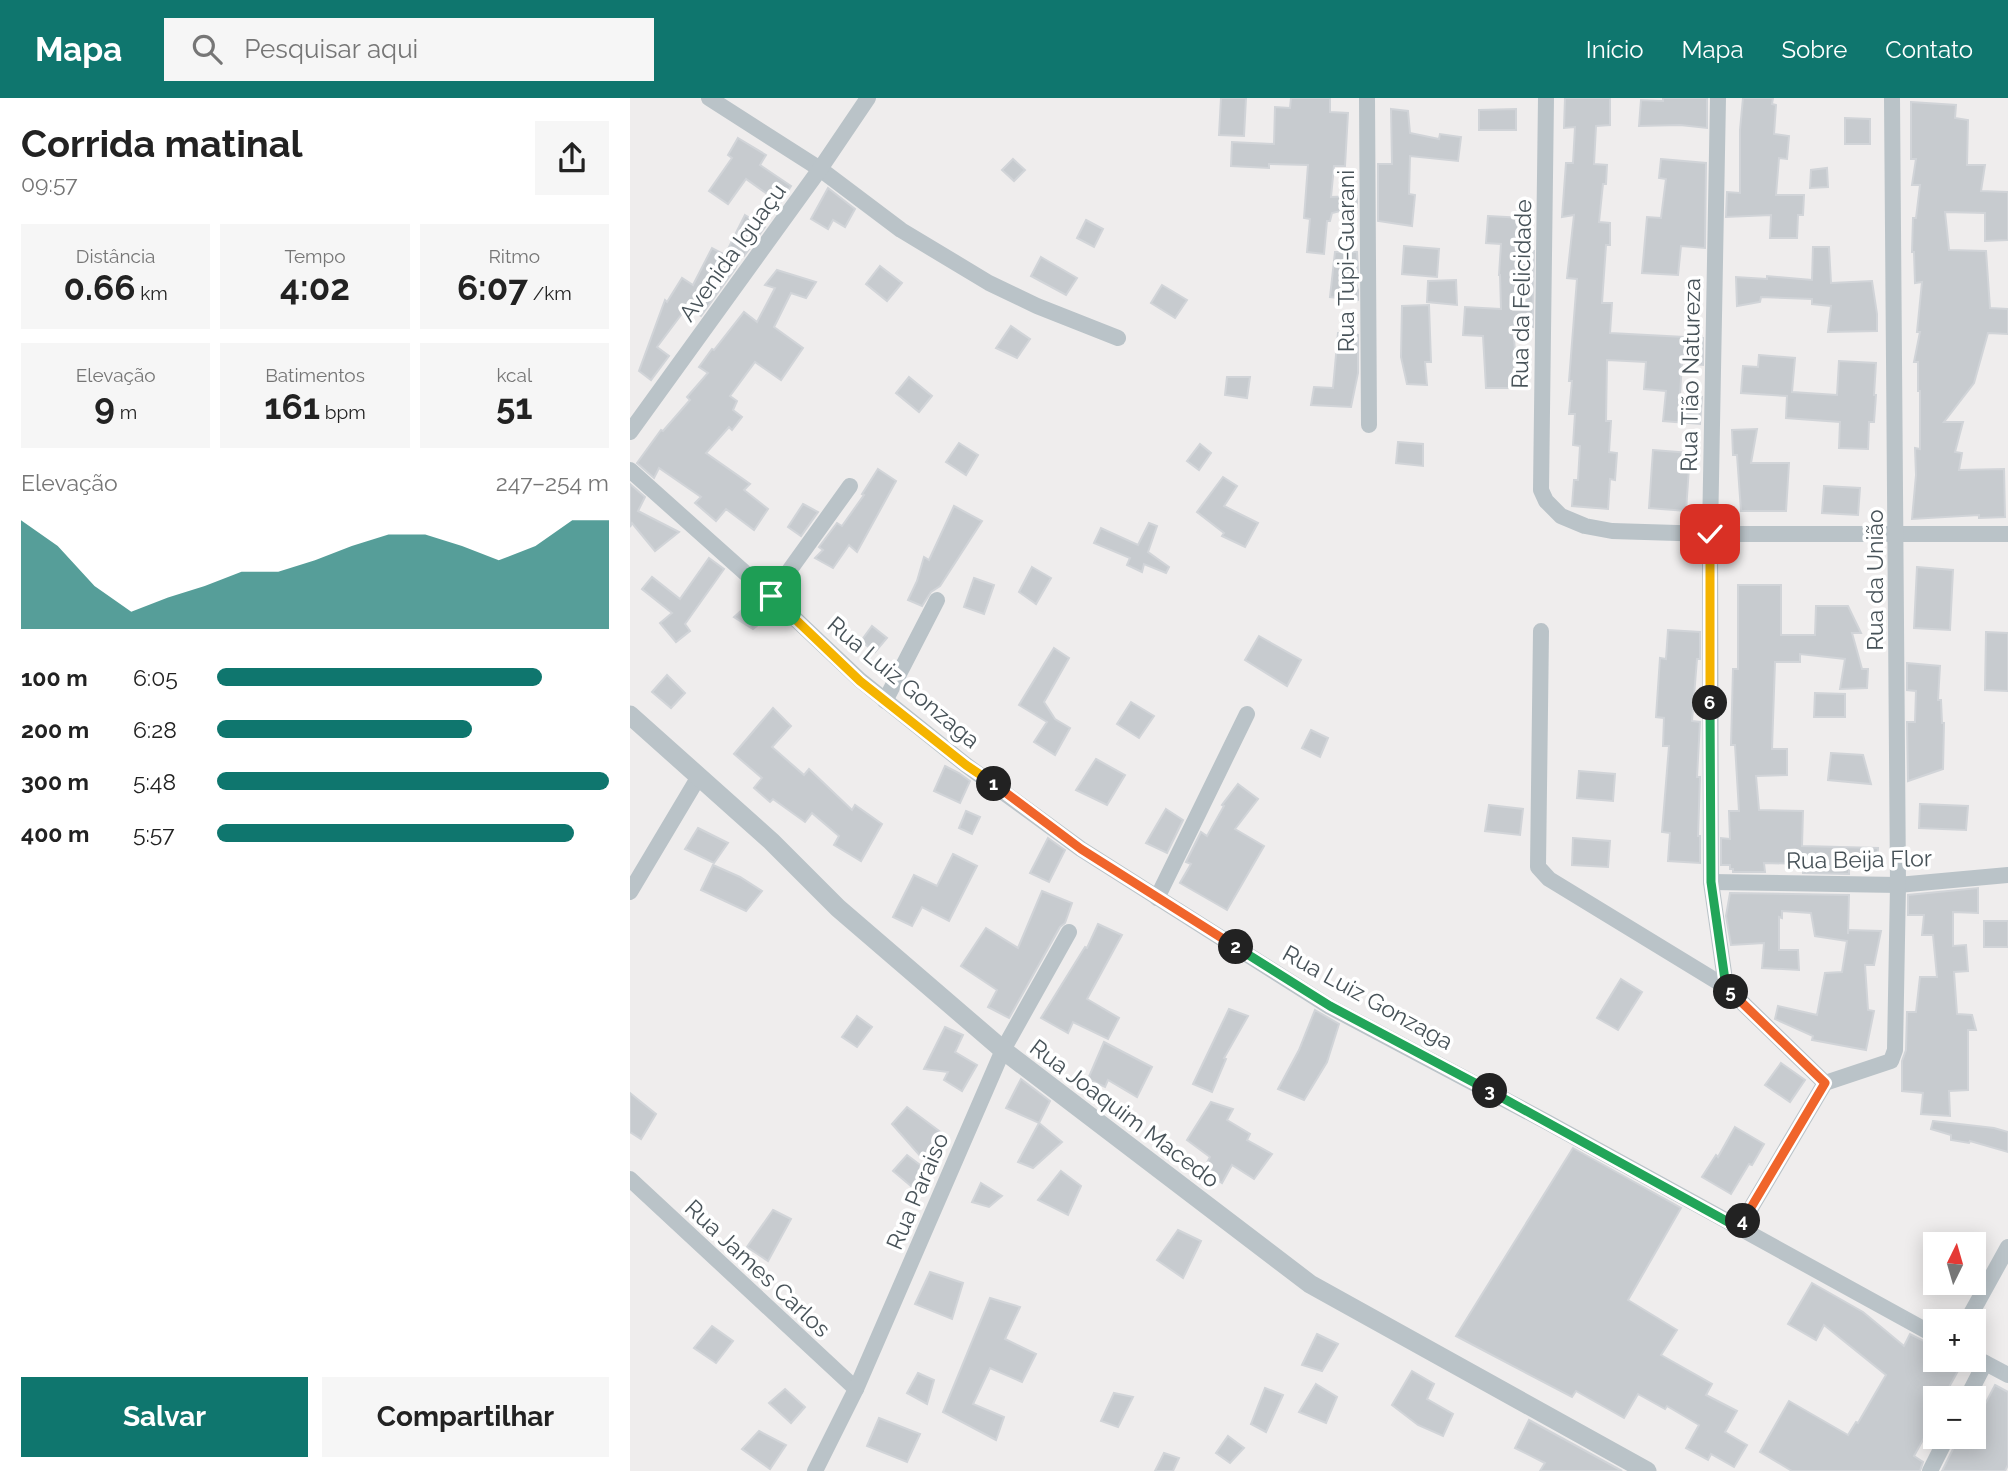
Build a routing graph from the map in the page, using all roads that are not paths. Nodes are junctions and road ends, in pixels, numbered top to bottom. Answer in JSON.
{"nodes":[{"id":1,"x":709,"y":98,"type":"edge"},
{"id":2,"x":868,"y":98,"type":"edge"},
{"id":3,"x":1367,"y":98,"type":"edge"},
{"id":4,"x":1546,"y":98,"type":"edge"},
{"id":5,"x":1718,"y":98,"type":"edge"},
{"id":6,"x":1892,"y":98,"type":"edge"},
{"id":7,"x":820,"y":169,"type":"junction"},
{"id":8,"x":1118,"y":338,"type":"dead end"},
{"id":9,"x":1369,"y":425,"type":"dead end"},
{"id":10,"x":630,"y":432,"type":"edge"},
{"id":11,"x":630,"y":470,"type":"edge"},
{"id":12,"x":850,"y":486,"type":"dead end"},
{"id":13,"x":1710,"y":534,"type":"junction"},
{"id":14,"x":1897,"y":534,"type":"junction"},
{"id":15,"x":2008,"y":534,"type":"edge"},
{"id":16,"x":771,"y":596,"type":"junction"},
{"id":17,"x":937,"y":600,"type":"dead end"},
{"id":18,"x":1541,"y":631,"type":"dead end"},
{"id":19,"x":886,"y":701,"type":"junction"},
{"id":20,"x":1247,"y":714,"type":"dead end"},
{"id":21,"x":630,"y":715,"type":"edge"},
{"id":22,"x":698,"y":778,"type":"junction"},
{"id":23,"x":2008,"y":875,"type":"edge"},
{"id":24,"x":1711,"y":882,"type":"junction"},
{"id":25,"x":1898,"y":886,"type":"junction"},
{"id":26,"x":630,"y":892,"type":"edge"},
{"id":27,"x":1157,"y":898,"type":"junction"},
{"id":28,"x":1069,"y":932,"type":"dead end"},
{"id":29,"x":1726,"y":987,"type":"junction"},
{"id":30,"x":1003,"y":1050,"type":"junction"},
{"id":31,"x":1825,"y":1083,"type":"junction"},
{"id":32,"x":630,"y":1179,"type":"edge"},
{"id":33,"x":1739,"y":1228,"type":"junction"},
{"id":34,"x":2008,"y":1247,"type":"edge"},
{"id":35,"x":1973,"y":1309,"type":"edge"},
{"id":36,"x":1923,"y":1329,"type":"edge"},
{"id":37,"x":1986,"y":1364,"type":"edge"},
{"id":38,"x":2008,"y":1375,"type":"edge"},
{"id":39,"x":856,"y":1390,"type":"junction"},
{"id":40,"x":1941,"y":1449,"type":"edge"},
{"id":41,"x":815,"y":1471,"type":"edge"},
{"id":42,"x":1647,"y":1471,"type":"edge"},
{"id":43,"x":1930,"y":1471,"type":"edge"}],
"edges":[{"from":1,"to":7,"type":"street"},
{"from":2,"to":7,"type":"street","name":"Avenida Iguaçu"},
{"from":3,"to":9,"type":"street","name":"Rua Tupi-Guarani"},
{"from":4,"to":13,"type":"street","name":"Rua da Felicidade"},
{"from":5,"to":13,"type":"street","name":"Rua Tião Natureza"},
{"from":6,"to":14,"type":"street","name":"Rua da União"},
{"from":7,"to":8,"type":"street"},
{"from":7,"to":10,"type":"street","name":"Avenida Iguaçu"},
{"from":11,"to":16,"type":"street","name":"Rua Luiz Gonzaga"},
{"from":12,"to":16,"type":"street"},
{"from":13,"to":14,"type":"street"},
{"from":13,"to":24,"type":"street","name":"Rua Tião Natureza"},
{"from":14,"to":15,"type":"street"},
{"from":14,"to":25,"type":"street","name":"Rua da União"},
{"from":16,"to":19,"type":"street","name":"Rua Luiz Gonzaga"},
{"from":17,"to":19,"type":"street"},
{"from":18,"to":29,"type":"street"},
{"from":19,"to":27,"type":"street","name":"Rua Luiz Gonzaga"},
{"from":20,"to":27,"type":"street"},
{"from":21,"to":22,"type":"street","name":"Rua Joaquim Macedo"},
{"from":22,"to":26,"type":"street"},
{"from":22,"to":30,"type":"street","name":"Rua Joaquim Macedo"},
{"from":23,"to":25,"type":"street","name":"Rua Beija Flor"},
{"from":24,"to":25,"type":"street","name":"Rua Beija Flor"},
{"from":24,"to":29,"type":"street","name":"Rua Tião Natureza"},
{"from":25,"to":31,"type":"street","name":"Rua da União"},
{"from":27,"to":33,"type":"street","name":"Rua Luiz Gonzaga"},
{"from":28,"to":30,"type":"street","name":"Rua Paraiso"},
{"from":29,"to":31,"type":"street"},
{"from":30,"to":39,"type":"street","name":"Rua Paraiso"},
{"from":30,"to":42,"type":"street","name":"Rua Joaquim Macedo"},
{"from":31,"to":33,"type":"street"},
{"from":32,"to":39,"type":"street","name":"Rua James Carlos"},
{"from":33,"to":36,"type":"street","name":"Rua Luiz Gonzaga"},
{"from":34,"to":35,"type":"street"},
{"from":37,"to":38,"type":"street"},
{"from":39,"to":41,"type":"street","name":"Rua Paraiso"},
{"from":40,"to":43,"type":"street"}]}
